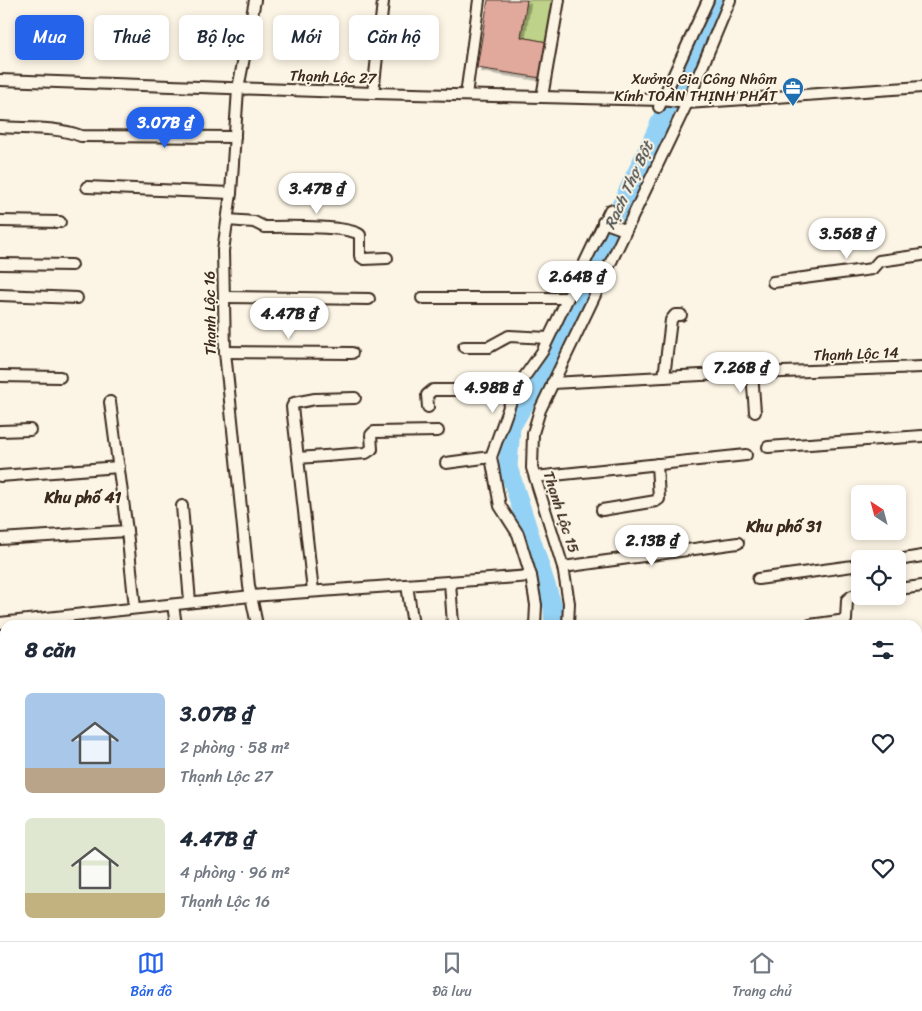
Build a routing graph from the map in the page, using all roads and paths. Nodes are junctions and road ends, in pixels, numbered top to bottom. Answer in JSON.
{"nodes":[{"id":1,"x":255,"y":0,"type":"edge"},
{"id":2,"x":479,"y":0,"type":"edge"},
{"id":3,"x":559,"y":0,"type":"edge"},
{"id":4,"x":708,"y":0,"type":"edge"},
{"id":5,"x":730,"y":0,"type":"edge"},
{"id":6,"x":383,"y":2,"type":"dead end"},
{"id":7,"x":0,"y":80,"type":"edge"},
{"id":8,"x":922,"y":87,"type":"edge"},
{"id":9,"x":238,"y":89,"type":"junction"},
{"id":10,"x":372,"y":93,"type":"junction"},
{"id":11,"x":466,"y":95,"type":"junction"},
{"id":12,"x":542,"y":98,"type":"junction"},
{"id":13,"x":662,"y":102,"type":"junction"},
{"id":14,"x":684,"y":102,"type":"junction"},
{"id":15,"x":0,"y":127,"type":"edge"},
{"id":16,"x":235,"y":137,"type":"junction"},
{"id":17,"x":87,"y":188,"type":"dead end"},
{"id":18,"x":231,"y":193,"type":"junction"},
{"id":19,"x":610,"y":210,"type":"dead end"},
{"id":20,"x":228,"y":220,"type":"junction"},
{"id":21,"x":0,"y":221,"type":"edge"},
{"id":22,"x":60,"y":222,"type":"dead end"},
{"id":23,"x":603,"y":222,"type":"junction"},
{"id":24,"x":625,"y":230,"type":"junction"},
{"id":25,"x":922,"y":255,"type":"edge"},
{"id":26,"x":387,"y":258,"type":"dead end"},
{"id":27,"x":0,"y":264,"type":"edge"},
{"id":28,"x":72,"y":265,"type":"dead end"},
{"id":29,"x":577,"y":277,"type":"junction"},
{"id":30,"x":773,"y":282,"type":"dead end"},
{"id":31,"x":598,"y":286,"type":"junction"},
{"id":32,"x":0,"y":295,"type":"edge"},
{"id":33,"x":224,"y":297,"type":"junction"},
{"id":34,"x":76,"y":298,"type":"dead end"},
{"id":35,"x":422,"y":298,"type":"dead end"},
{"id":36,"x":567,"y":298,"type":"junction"},
{"id":37,"x":369,"y":299,"type":"dead end"},
{"id":38,"x":681,"y":316,"type":"dead end"},
{"id":39,"x":548,"y":338,"type":"junction"},
{"id":40,"x":464,"y":348,"type":"dead end"},
{"id":41,"x":225,"y":352,"type":"junction"},
{"id":42,"x":352,"y":353,"type":"dead end"},
{"id":43,"x":922,"y":367,"type":"edge"},
{"id":44,"x":752,"y":373,"type":"junction"},
{"id":45,"x":0,"y":376,"type":"edge"},
{"id":46,"x":664,"y":377,"type":"junction"},
{"id":47,"x":60,"y":378,"type":"dead end"},
{"id":48,"x":552,"y":383,"type":"junction"},
{"id":49,"x":515,"y":390,"type":"junction"},
{"id":50,"x":355,"y":398,"type":"dead end"},
{"id":51,"x":110,"y":402,"type":"dead end"},
{"id":52,"x":428,"y":408,"type":"dead end"},
{"id":53,"x":755,"y":412,"type":"dead end"},
{"id":54,"x":30,"y":430,"type":"dead end"},
{"id":55,"x":438,"y":431,"type":"dead end"},
{"id":56,"x":0,"y":432,"type":"edge"},
{"id":57,"x":922,"y":436,"type":"edge"},
{"id":58,"x":768,"y":447,"type":"dead end"},
{"id":59,"x":746,"y":455,"type":"dead end"},
{"id":60,"x":490,"y":457,"type":"junction"},
{"id":61,"x":298,"y":458,"type":"junction"},
{"id":62,"x":446,"y":463,"type":"dead end"},
{"id":63,"x":657,"y":464,"type":"junction"},
{"id":64,"x":118,"y":467,"type":"junction"},
{"id":65,"x":0,"y":476,"type":"edge"},
{"id":66,"x":535,"y":477,"type":"junction"},
{"id":67,"x":182,"y":506,"type":"dead end"},
{"id":68,"x":602,"y":510,"type":"dead end"},
{"id":69,"x":127,"y":532,"type":"junction"},
{"id":70,"x":0,"y":539,"type":"edge"},
{"id":71,"x":738,"y":543,"type":"dead end"},
{"id":72,"x":922,"y":556,"type":"edge"},
{"id":73,"x":906,"y":559,"type":"edge"},
{"id":74,"x":851,"y":566,"type":"edge"},
{"id":75,"x":563,"y":567,"type":"junction"},
{"id":76,"x":530,"y":576,"type":"junction"},
{"id":77,"x":758,"y":579,"type":"dead end"},
{"id":78,"x":450,"y":582,"type":"junction"},
{"id":79,"x":407,"y":585,"type":"junction"},
{"id":80,"x":922,"y":586,"type":"edge"},
{"id":81,"x":906,"y":588,"type":"edge"},
{"id":82,"x":314,"y":591,"type":"junction"},
{"id":83,"x":251,"y":596,"type":"junction"},
{"id":84,"x":851,"y":597,"type":"edge"},
{"id":85,"x":190,"y":602,"type":"junction"},
{"id":86,"x":173,"y":605,"type":"junction"},
{"id":87,"x":135,"y":608,"type":"junction"},
{"id":88,"x":27,"y":620,"type":"edge"},
{"id":89,"x":175,"y":620,"type":"edge"},
{"id":90,"x":256,"y":620,"type":"edge"},
{"id":91,"x":412,"y":620,"type":"edge"},
{"id":92,"x":453,"y":620,"type":"edge"},
{"id":93,"x":535,"y":620,"type":"edge"},
{"id":94,"x":568,"y":620,"type":"edge"},
{"id":95,"x":846,"y":620,"type":"edge"}],
"edges":[{"from":1,"to":9,"type":"street","name":"Thạnh Lộc 16"},
{"from":2,"to":11,"type":"street"},
{"from":3,"to":12,"type":"street"},
{"from":4,"to":13,"type":"street"},
{"from":5,"to":14,"type":"street","name":"Thạnh Lộc 15"},
{"from":6,"to":10,"type":"street"},
{"from":7,"to":9,"type":"street","name":"Thạnh Lộc 27"},
{"from":8,"to":14,"type":"street","name":"Thạnh Lộc 27"},
{"from":9,"to":10,"type":"street","name":"Thạnh Lộc 27"},
{"from":9,"to":16,"type":"street","name":"Thạnh Lộc 16"},
{"from":10,"to":11,"type":"street","name":"Thạnh Lộc 27"},
{"from":11,"to":12,"type":"street","name":"Thạnh Lộc 27"},
{"from":12,"to":13,"type":"street","name":"Thạnh Lộc 27"},
{"from":13,"to":14,"type":"street","name":"Thạnh Lộc 27"},
{"from":14,"to":24,"type":"street","name":"Thạnh Lộc 15"},
{"from":15,"to":16,"type":"street"},
{"from":16,"to":18,"type":"street","name":"Thạnh Lộc 16"},
{"from":17,"to":18,"type":"street"},
{"from":18,"to":20,"type":"street","name":"Thạnh Lộc 16"},
{"from":19,"to":23,"type":"street"},
{"from":20,"to":26,"type":"street"},
{"from":20,"to":33,"type":"street","name":"Thạnh Lộc 16"},
{"from":21,"to":22,"type":"street"},
{"from":23,"to":24,"type":"street"},
{"from":23,"to":29,"type":"street"},
{"from":24,"to":31,"type":"street","name":"Thạnh Lộc 15"},
{"from":25,"to":30,"type":"street"},
{"from":27,"to":28,"type":"street"},
{"from":29,"to":31,"type":"street"},
{"from":29,"to":36,"type":"street"},
{"from":31,"to":48,"type":"street","name":"Thạnh Lộc 15"},
{"from":32,"to":34,"type":"street"},
{"from":33,"to":37,"type":"street"},
{"from":33,"to":41,"type":"street","name":"Thạnh Lộc 16"},
{"from":35,"to":36,"type":"street"},
{"from":36,"to":39,"type":"street"},
{"from":38,"to":46,"type":"street"},
{"from":39,"to":40,"type":"street"},
{"from":39,"to":49,"type":"street"},
{"from":41,"to":42,"type":"street"},
{"from":41,"to":83,"type":"street","name":"Thạnh Lộc 16"},
{"from":43,"to":44,"type":"street","name":"Thạnh Lộc 14"},
{"from":44,"to":46,"type":"street","name":"Thạnh Lộc 14"},
{"from":44,"to":53,"type":"street"},
{"from":45,"to":47,"type":"street"},
{"from":46,"to":48,"type":"street","name":"Thạnh Lộc 14"},
{"from":48,"to":66,"type":"street","name":"Thạnh Lộc 15"},
{"from":49,"to":52,"type":"street"},
{"from":49,"to":60,"type":"street"},
{"from":50,"to":61,"type":"street"},
{"from":51,"to":64,"type":"street"},
{"from":54,"to":56,"type":"street"},
{"from":55,"to":61,"type":"street"},
{"from":57,"to":58,"type":"street"},
{"from":59,"to":63,"type":"street"},
{"from":60,"to":62,"type":"street"},
{"from":60,"to":76,"type":"street"},
{"from":61,"to":82,"type":"street"},
{"from":63,"to":66,"type":"street"},
{"from":63,"to":68,"type":"street"},
{"from":64,"to":65,"type":"street"},
{"from":64,"to":69,"type":"street"},
{"from":66,"to":75,"type":"street","name":"Thạnh Lộc 15"},
{"from":67,"to":85,"type":"street"},
{"from":69,"to":70,"type":"street"},
{"from":69,"to":87,"type":"street"},
{"from":71,"to":75,"type":"street"},
{"from":72,"to":73,"type":"street"},
{"from":74,"to":77,"type":"street"},
{"from":75,"to":94,"type":"street","name":"Thạnh Lộc 15"},
{"from":76,"to":78,"type":"street"},
{"from":76,"to":93,"type":"street"},
{"from":78,"to":79,"type":"street"},
{"from":78,"to":92,"type":"street"},
{"from":79,"to":82,"type":"street"},
{"from":79,"to":91,"type":"street"},
{"from":80,"to":81,"type":"street"},
{"from":82,"to":83,"type":"street"},
{"from":83,"to":85,"type":"street"},
{"from":83,"to":90,"type":"street","name":"Thạnh Lộc 16"},
{"from":84,"to":95,"type":"street"},
{"from":85,"to":86,"type":"street"},
{"from":86,"to":87,"type":"street"},
{"from":86,"to":89,"type":"street"},
{"from":87,"to":88,"type":"street"}]}
